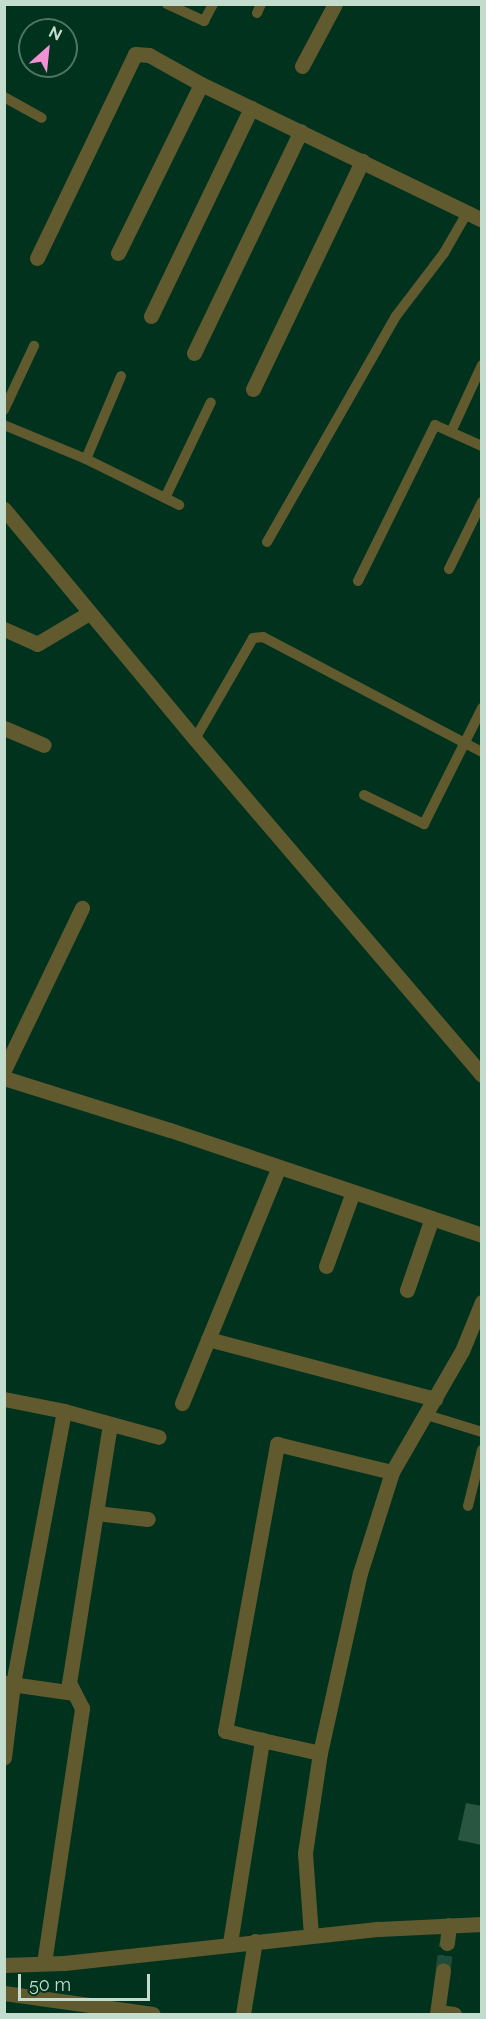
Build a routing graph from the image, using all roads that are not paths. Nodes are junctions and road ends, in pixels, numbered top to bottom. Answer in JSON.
{"nodes":[{"id":1,"x":167,"y":4,"type":"edge"},
{"id":2,"x":213,"y":4,"type":"edge"},
{"id":3,"x":335,"y":4,"type":"edge"},
{"id":4,"x":302,"y":66,"type":"dead end"},
{"id":5,"x":201,"y":84,"type":"junction"},
{"id":6,"x":4,"y":97,"type":"edge"},
{"id":7,"x":251,"y":108,"type":"junction"},
{"id":8,"x":42,"y":118,"type":"dead end"},
{"id":9,"x":301,"y":131,"type":"junction"},
{"id":10,"x":362,"y":161,"type":"junction"},
{"id":11,"x":467,"y":213,"type":"junction"},
{"id":12,"x":482,"y":220,"type":"edge"},
{"id":13,"x":118,"y":253,"type":"dead end"},
{"id":14,"x":36,"y":258,"type":"dead end"},
{"id":15,"x":151,"y":316,"type":"dead end"},
{"id":16,"x":34,"y":346,"type":"dead end"},
{"id":17,"x":194,"y":353,"type":"dead end"},
{"id":18,"x":482,"y":364,"type":"edge"},
{"id":19,"x":121,"y":376,"type":"dead end"},
{"id":20,"x":253,"y":388,"type":"dead end"},
{"id":21,"x":211,"y":402,"type":"dead end"},
{"id":22,"x":4,"y":410,"type":"edge"},
{"id":23,"x":4,"y":425,"type":"edge"},
{"id":24,"x":451,"y":432,"type":"junction"},
{"id":25,"x":482,"y":446,"type":"edge"},
{"id":26,"x":86,"y":459,"type":"junction"},
{"id":27,"x":165,"y":498,"type":"junction"},
{"id":28,"x":482,"y":502,"type":"edge"},
{"id":29,"x":179,"y":505,"type":"dead end"},
{"id":30,"x":4,"y":509,"type":"edge"},
{"id":31,"x":267,"y":542,"type":"dead end"},
{"id":32,"x":449,"y":570,"type":"dead end"},
{"id":33,"x":358,"y":581,"type":"dead end"},
{"id":34,"x":89,"y":613,"type":"junction"},
{"id":35,"x":4,"y":629,"type":"edge"},
{"id":36,"x":482,"y":708,"type":"edge"},
{"id":37,"x":4,"y":728,"type":"edge"},
{"id":38,"x":195,"y":739,"type":"junction"},
{"id":39,"x":466,"y":744,"type":"junction"},
{"id":40,"x":44,"y":745,"type":"dead end"},
{"id":41,"x":482,"y":752,"type":"edge"},
{"id":42,"x":364,"y":795,"type":"dead end"},
{"id":43,"x":82,"y":908,"type":"dead end"},
{"id":44,"x":4,"y":1070,"type":"edge"},
{"id":45,"x":482,"y":1075,"type":"edge"},
{"id":46,"x":4,"y":1078,"type":"edge"},
{"id":47,"x":279,"y":1167,"type":"junction"},
{"id":48,"x":353,"y":1192,"type":"junction"},
{"id":49,"x":432,"y":1218,"type":"junction"},
{"id":50,"x":482,"y":1235,"type":"edge"},
{"id":51,"x":326,"y":1266,"type":"dead end"},
{"id":52,"x":407,"y":1290,"type":"dead end"},
{"id":53,"x":482,"y":1302,"type":"edge"},
{"id":54,"x":208,"y":1339,"type":"junction"},
{"id":55,"x":4,"y":1399,"type":"edge"},
{"id":56,"x":435,"y":1400,"type":"junction"},
{"id":57,"x":182,"y":1403,"type":"dead end"},
{"id":58,"x":64,"y":1411,"type":"junction"},
{"id":59,"x":427,"y":1415,"type":"junction"},
{"id":60,"x":110,"y":1425,"type":"junction"},
{"id":61,"x":482,"y":1432,"type":"edge"},
{"id":62,"x":159,"y":1437,"type":"dead end"},
{"id":63,"x":482,"y":1450,"type":"edge"},
{"id":64,"x":392,"y":1472,"type":"junction"},
{"id":65,"x":468,"y":1506,"type":"dead end"},
{"id":66,"x":96,"y":1513,"type":"junction"},
{"id":67,"x":148,"y":1519,"type":"dead end"},
{"id":68,"x":9,"y":1683,"type":"edge"},
{"id":69,"x":74,"y":1693,"type":"junction"},
{"id":70,"x":262,"y":1740,"type":"junction"},
{"id":71,"x":320,"y":1753,"type":"junction"},
{"id":72,"x":4,"y":1757,"type":"edge"},
{"id":73,"x":482,"y":1924,"type":"edge"},
{"id":74,"x":449,"y":1925,"type":"junction"},
{"id":75,"x":311,"y":1935,"type":"junction"},
{"id":76,"x":255,"y":1941,"type":"junction"},
{"id":77,"x":230,"y":1943,"type":"junction"},
{"id":78,"x":447,"y":1943,"type":"tunnel mouth"},
{"id":79,"x":44,"y":1964,"type":"junction"},
{"id":80,"x":4,"y":1965,"type":"edge"},
{"id":81,"x":443,"y":1970,"type":"tunnel mouth"},
{"id":82,"x":4,"y":1993,"type":"edge"},
{"id":83,"x":438,"y":2013,"type":"edge"},
{"id":84,"x":153,"y":2014,"type":"edge"},
{"id":85,"x":243,"y":2014,"type":"edge"},
{"id":86,"x":454,"y":2014,"type":"edge"}],
"edges":[{"from":1,"to":2,"type":"lane"},
{"from":3,"to":4,"type":"street"},
{"from":5,"to":7,"type":"street"},
{"from":5,"to":13,"type":"street"},
{"from":5,"to":14,"type":"street"},
{"from":6,"to":8,"type":"lane"},
{"from":7,"to":9,"type":"street"},
{"from":7,"to":15,"type":"street"},
{"from":9,"to":10,"type":"street"},
{"from":9,"to":17,"type":"street"},
{"from":10,"to":11,"type":"street"},
{"from":10,"to":20,"type":"street"},
{"from":11,"to":12,"type":"street"},
{"from":11,"to":31,"type":"lane"},
{"from":16,"to":22,"type":"lane"},
{"from":18,"to":24,"type":"lane"},
{"from":19,"to":26,"type":"lane"},
{"from":21,"to":27,"type":"lane"},
{"from":23,"to":26,"type":"lane"},
{"from":24,"to":25,"type":"lane"},
{"from":24,"to":33,"type":"lane"},
{"from":26,"to":27,"type":"lane"},
{"from":27,"to":29,"type":"lane"},
{"from":28,"to":32,"type":"lane"},
{"from":30,"to":34,"type":"street"},
{"from":34,"to":35,"type":"street"},
{"from":34,"to":38,"type":"street"},
{"from":36,"to":39,"type":"lane"},
{"from":37,"to":40,"type":"street"},
{"from":38,"to":39,"type":"lane"},
{"from":38,"to":45,"type":"street"},
{"from":39,"to":41,"type":"lane"},
{"from":39,"to":42,"type":"lane"},
{"from":43,"to":44,"type":"street"},
{"from":46,"to":47,"type":"street"},
{"from":47,"to":48,"type":"street"},
{"from":47,"to":54,"type":"street"},
{"from":48,"to":49,"type":"street"},
{"from":48,"to":51,"type":"street"},
{"from":49,"to":50,"type":"street"},
{"from":49,"to":52,"type":"street"},
{"from":53,"to":56,"type":"street"},
{"from":54,"to":56,"type":"street"},
{"from":54,"to":57,"type":"street"},
{"from":55,"to":58,"type":"street"},
{"from":56,"to":59,"type":"street"},
{"from":58,"to":60,"type":"street"},
{"from":58,"to":68,"type":"street"},
{"from":59,"to":61,"type":"lane"},
{"from":59,"to":64,"type":"street"},
{"from":60,"to":62,"type":"street"},
{"from":60,"to":66,"type":"street"},
{"from":63,"to":65,"type":"lane"},
{"from":64,"to":70,"type":"street"},
{"from":64,"to":71,"type":"street"},
{"from":66,"to":67,"type":"street"},
{"from":66,"to":69,"type":"street"},
{"from":68,"to":69,"type":"street"},
{"from":68,"to":72,"type":"street"},
{"from":69,"to":79,"type":"street"},
{"from":70,"to":71,"type":"street"},
{"from":70,"to":77,"type":"street"},
{"from":71,"to":75,"type":"street"},
{"from":73,"to":74,"type":"street"},
{"from":74,"to":75,"type":"street"},
{"from":74,"to":78,"type":"street"},
{"from":75,"to":76,"type":"street"},
{"from":76,"to":77,"type":"street"},
{"from":76,"to":85,"type":"street"},
{"from":77,"to":79,"type":"street"},
{"from":79,"to":80,"type":"street"},
{"from":81,"to":83,"type":"street"},
{"from":82,"to":84,"type":"street"},
{"from":83,"to":86,"type":"street"}]}
